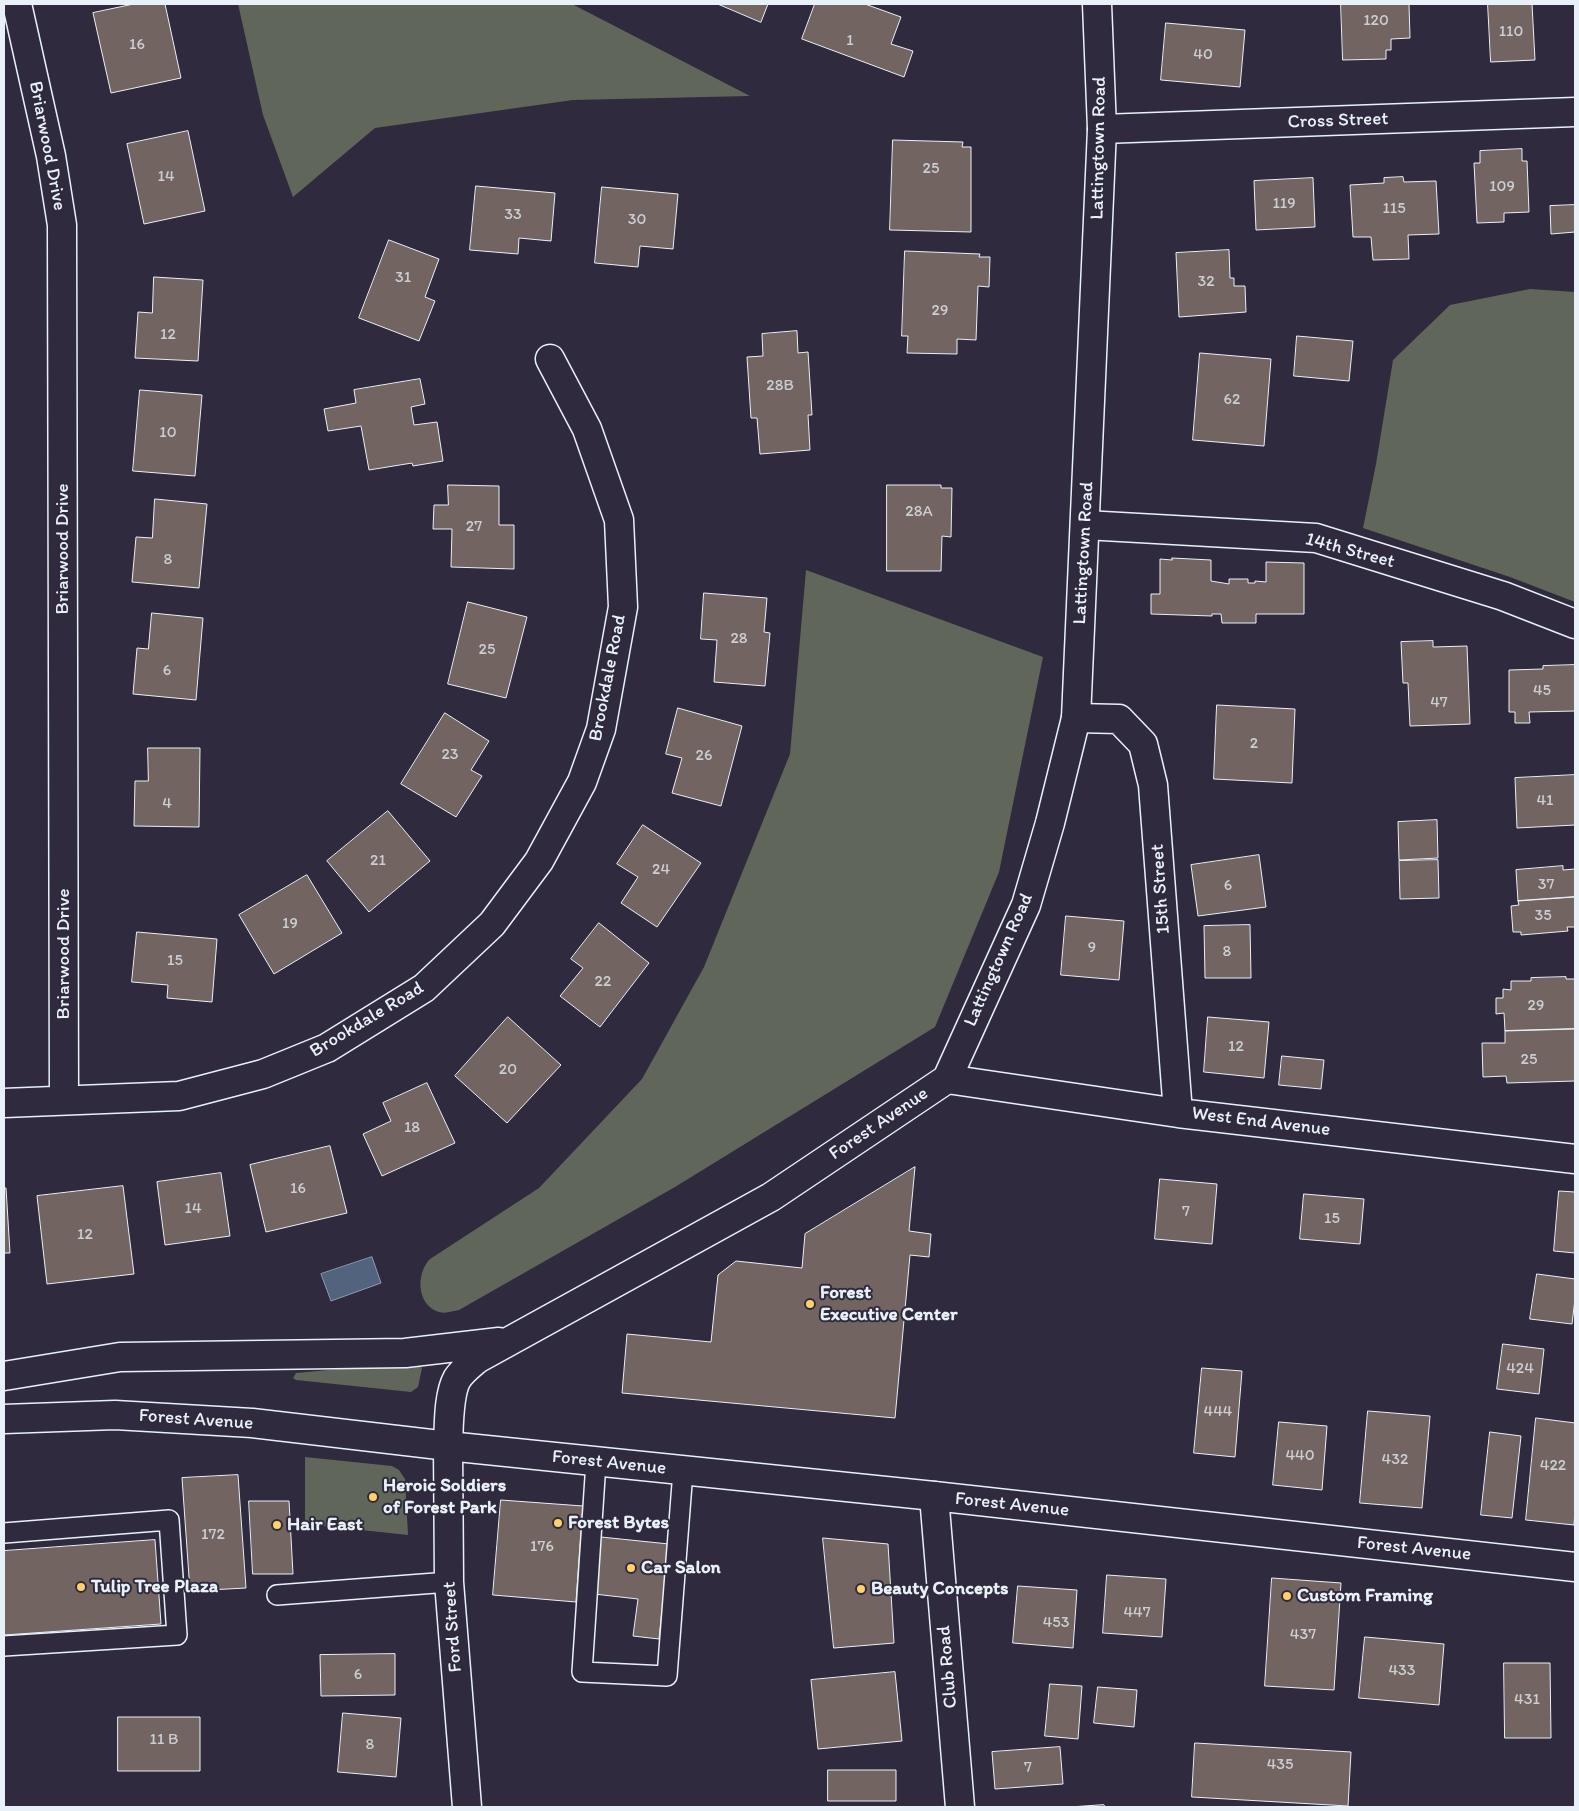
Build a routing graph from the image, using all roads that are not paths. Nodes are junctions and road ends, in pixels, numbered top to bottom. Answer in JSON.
{"nodes":[{"id":1,"x":17,"y":4,"type":"edge"},
{"id":2,"x":1096,"y":4,"type":"edge"},
{"id":3,"x":1575,"y":112,"type":"edge"},
{"id":4,"x":1102,"y":129,"type":"junction"},
{"id":5,"x":550,"y":359,"type":"dead end"},
{"id":6,"x":1085,"y":525,"type":"junction"},
{"id":7,"x":1575,"y":624,"type":"edge"},
{"id":8,"x":1076,"y":718,"type":"junction"},
{"id":9,"x":947,"y":1078,"type":"junction"},
{"id":10,"x":64,"y":1100,"type":"junction"},
{"id":11,"x":4,"y":1103,"type":"edge"},
{"id":12,"x":1178,"y":1112,"type":"junction"},
{"id":13,"x":1575,"y":1159,"type":"edge"},
{"id":14,"x":508,"y":1341,"type":"junction"},
{"id":15,"x":4,"y":1376,"type":"edge"},
{"id":16,"x":4,"y":1419,"type":"edge"},
{"id":17,"x":448,"y":1446,"type":"junction"},
{"id":18,"x":596,"y":1462,"type":"junction"},
{"id":19,"x":684,"y":1471,"type":"junction"},
{"id":20,"x":934,"y":1496,"type":"junction"},
{"id":21,"x":4,"y":1533,"type":"edge"},
{"id":22,"x":1575,"y":1567,"type":"edge"},
{"id":23,"x":449,"y":1582,"type":"junction"},
{"id":24,"x":277,"y":1595,"type":"dead end"},
{"id":25,"x":4,"y":1646,"type":"edge"},
{"id":26,"x":467,"y":1807,"type":"edge"},
{"id":27,"x":960,"y":1807,"type":"edge"}],
"edges":[{"from":1,"to":10,"type":"street","name":"Briarwood Drive"},
{"from":2,"to":4,"type":"street","name":"Lattingtown Road"},
{"from":3,"to":4,"type":"street","name":"Cross Street"},
{"from":4,"to":6,"type":"street","name":"Lattingtown Road"},
{"from":5,"to":10,"type":"street","name":"Brookdale Road"},
{"from":6,"to":7,"type":"street","name":"14th Street"},
{"from":6,"to":8,"type":"street","name":"Lattingtown Road"},
{"from":8,"to":9,"type":"street","name":"Lattingtown Road"},
{"from":8,"to":12,"type":"street","name":"15th Street"},
{"from":9,"to":12,"type":"street","name":"West End Avenue"},
{"from":9,"to":14,"type":"street","name":"Forest Avenue"},
{"from":10,"to":11,"type":"street","name":"Brookdale Road"},
{"from":12,"to":13,"type":"street","name":"West End Avenue"},
{"from":14,"to":15,"type":"street"},
{"from":14,"to":17,"type":"street","name":"Forest Avenue"},
{"from":16,"to":17,"type":"street","name":"Forest Avenue"},
{"from":17,"to":18,"type":"street","name":"Forest Avenue"},
{"from":17,"to":23,"type":"street","name":"Ford Street"},
{"from":18,"to":19,"type":"street","name":"Forest Avenue"},
{"from":18,"to":19,"type":"lane"},
{"from":19,"to":20,"type":"street","name":"Forest Avenue"},
{"from":20,"to":22,"type":"street","name":"Forest Avenue"},
{"from":20,"to":27,"type":"street","name":"Club Road"},
{"from":21,"to":25,"type":"lane"},
{"from":23,"to":24,"type":"lane"},
{"from":23,"to":26,"type":"street","name":"Ford Street"}]}
